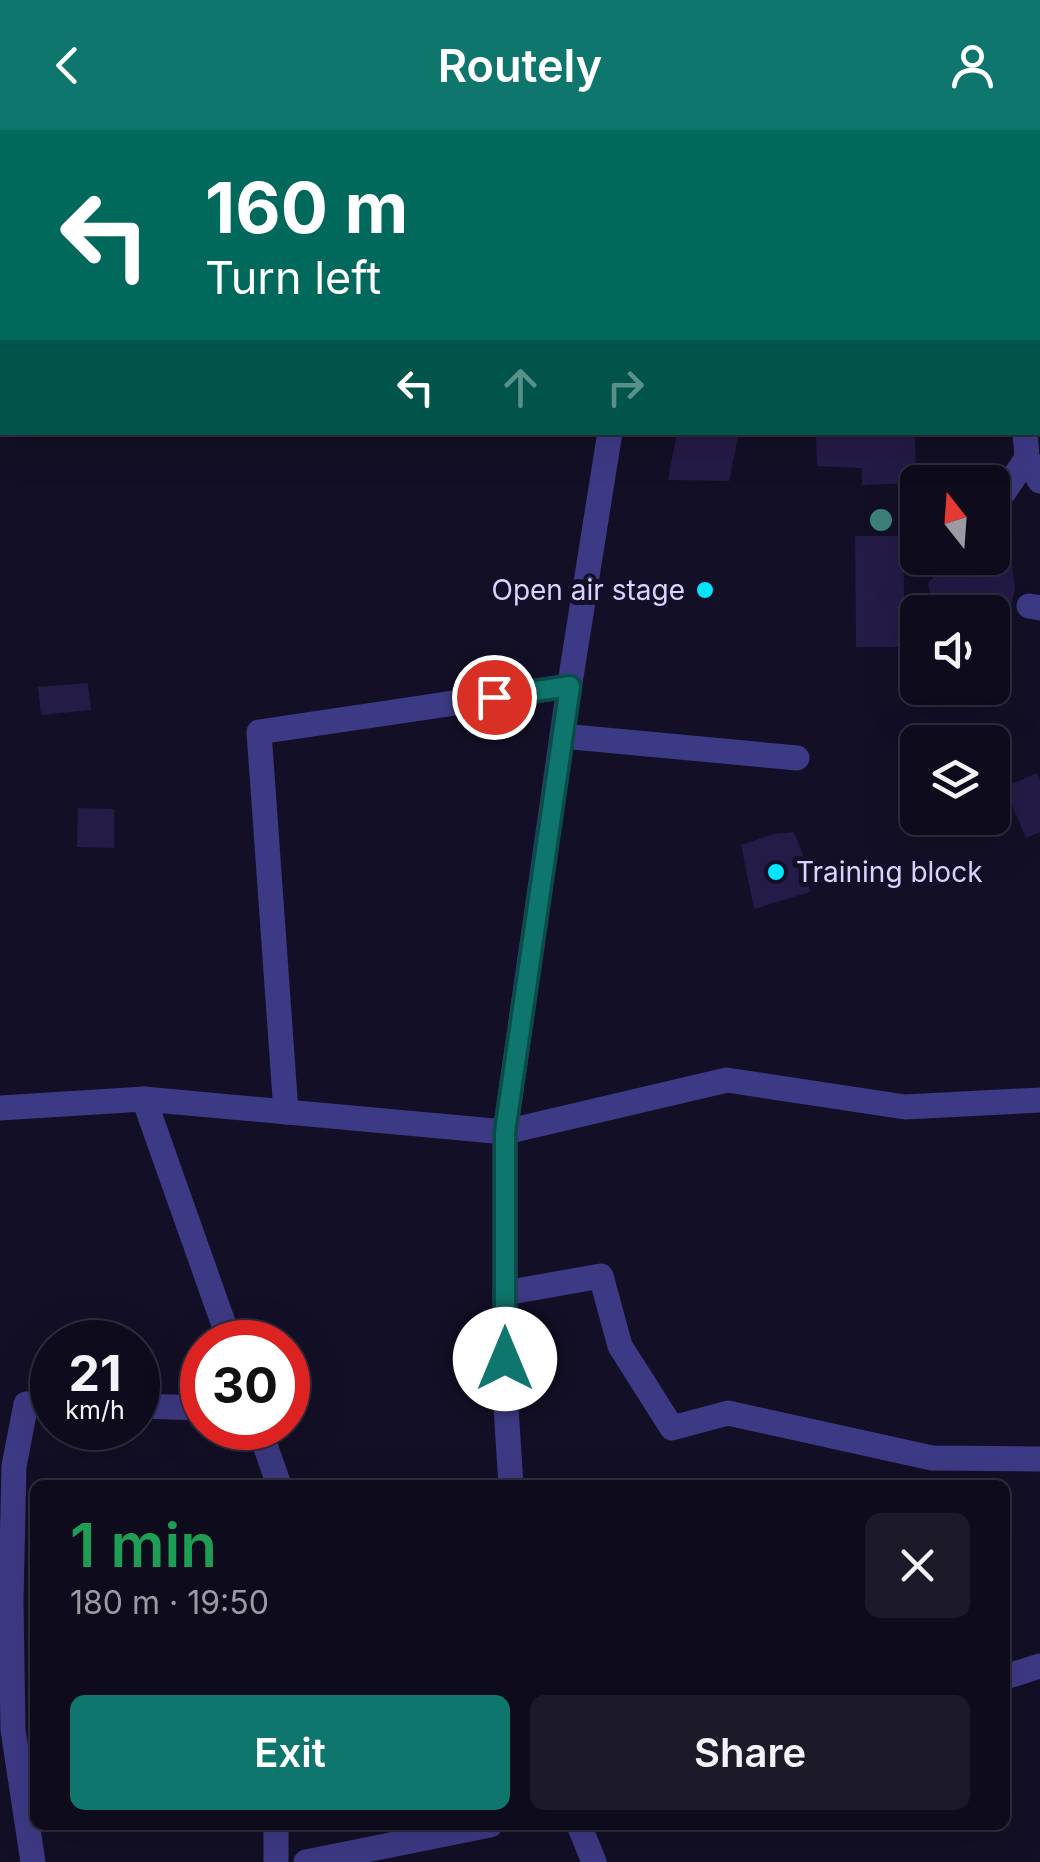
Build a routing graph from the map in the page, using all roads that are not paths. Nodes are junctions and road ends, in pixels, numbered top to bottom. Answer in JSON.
{"nodes":[{"id":1,"x":610,"y":435,"type":"edge"},
{"id":2,"x":1026,"y":445,"type":"edge"},
{"id":3,"x":1010,"y":479,"type":"edge"},
{"id":4,"x":1040,"y":481,"type":"edge"},
{"id":5,"x":570,"y":686,"type":"junction"},
{"id":6,"x":562,"y":736,"type":"junction"},
{"id":7,"x":797,"y":758,"type":"dead end"},
{"id":8,"x":144,"y":1098,"type":"junction"},
{"id":9,"x":1040,"y":1100,"type":"edge"},
{"id":10,"x":0,"y":1108,"type":"edge"},
{"id":11,"x":286,"y":1112,"type":"junction"},
{"id":12,"x":505,"y":1132,"type":"junction"},
{"id":13,"x":505,"y":1293,"type":"junction"},
{"id":14,"x":222,"y":1320,"type":"edge"},
{"id":15,"x":30,"y":1404,"type":"edge"},
{"id":16,"x":267,"y":1450,"type":"edge"},
{"id":17,"x":1040,"y":1459,"type":"edge"},
{"id":18,"x":277,"y":1480,"type":"edge"},
{"id":19,"x":511,"y":1480,"type":"edge"},
{"id":20,"x":1040,"y":1666,"type":"edge"},
{"id":21,"x":1010,"y":1675,"type":"edge"},
{"id":22,"x":276,"y":1830,"type":"edge"},
{"id":23,"x":465,"y":1830,"type":"edge"},
{"id":24,"x":581,"y":1830,"type":"edge"},
{"id":25,"x":33,"y":1862,"type":"edge"},
{"id":26,"x":276,"y":1862,"type":"edge"},
{"id":27,"x":306,"y":1862,"type":"edge"},
{"id":28,"x":594,"y":1862,"type":"edge"}],
"edges":[{"from":1,"to":5,"type":"street"},
{"from":2,"to":3,"type":"street"},
{"from":2,"to":4,"type":"street"},
{"from":5,"to":6,"type":"street"},
{"from":5,"to":11,"type":"street"},
{"from":6,"to":7,"type":"street"},
{"from":6,"to":12,"type":"street"},
{"from":8,"to":10,"type":"street"},
{"from":8,"to":11,"type":"street"},
{"from":8,"to":14,"type":"street"},
{"from":9,"to":12,"type":"street"},
{"from":11,"to":12,"type":"street"},
{"from":12,"to":13,"type":"street"},
{"from":13,"to":17,"type":"street"},
{"from":13,"to":19,"type":"street"},
{"from":15,"to":25,"type":"street"},
{"from":16,"to":18,"type":"street"},
{"from":20,"to":21,"type":"street"},
{"from":22,"to":26,"type":"street"},
{"from":23,"to":27,"type":"street"},
{"from":24,"to":28,"type":"street"}]}
